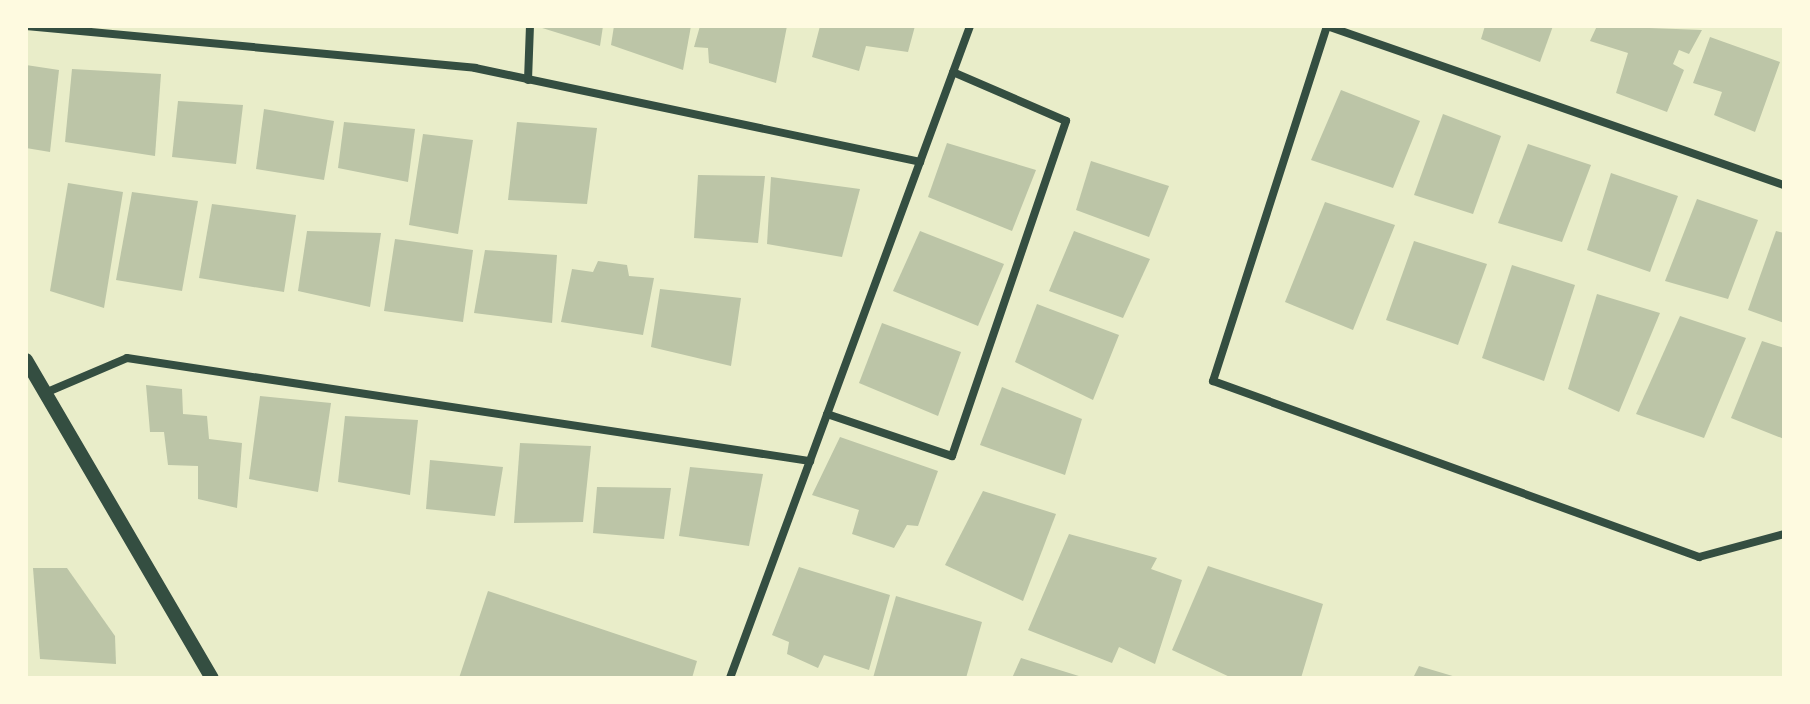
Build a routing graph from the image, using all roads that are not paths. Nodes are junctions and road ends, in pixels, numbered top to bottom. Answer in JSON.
{"nodes":[{"id":1,"x":26,"y":26,"type":"edge"},
{"id":2,"x":530,"y":26,"type":"edge"},
{"id":3,"x":970,"y":26,"type":"edge"},
{"id":4,"x":1327,"y":26,"type":"edge"},
{"id":5,"x":953,"y":72,"type":"junction"},
{"id":6,"x":528,"y":80,"type":"junction"},
{"id":7,"x":920,"y":162,"type":"junction"},
{"id":8,"x":1784,"y":185,"type":"edge"},
{"id":9,"x":26,"y":360,"type":"edge"},
{"id":10,"x":45,"y":393,"type":"junction"},
{"id":11,"x":827,"y":414,"type":"junction"},
{"id":12,"x":810,"y":461,"type":"junction"},
{"id":13,"x":1784,"y":534,"type":"edge"},
{"id":14,"x":212,"y":678,"type":"edge"},
{"id":15,"x":730,"y":678,"type":"edge"}],
"edges":[{"from":1,"to":6,"type":"street"},
{"from":2,"to":6,"type":"street"},
{"from":3,"to":5,"type":"street"},
{"from":4,"to":8,"type":"street"},
{"from":4,"to":13,"type":"street"},
{"from":5,"to":7,"type":"street"},
{"from":5,"to":11,"type":"street"},
{"from":6,"to":7,"type":"street"},
{"from":7,"to":11,"type":"street"},
{"from":9,"to":10,"type":"street"},
{"from":10,"to":12,"type":"street"},
{"from":10,"to":14,"type":"street"},
{"from":11,"to":12,"type":"street"},
{"from":12,"to":15,"type":"street"}]}
